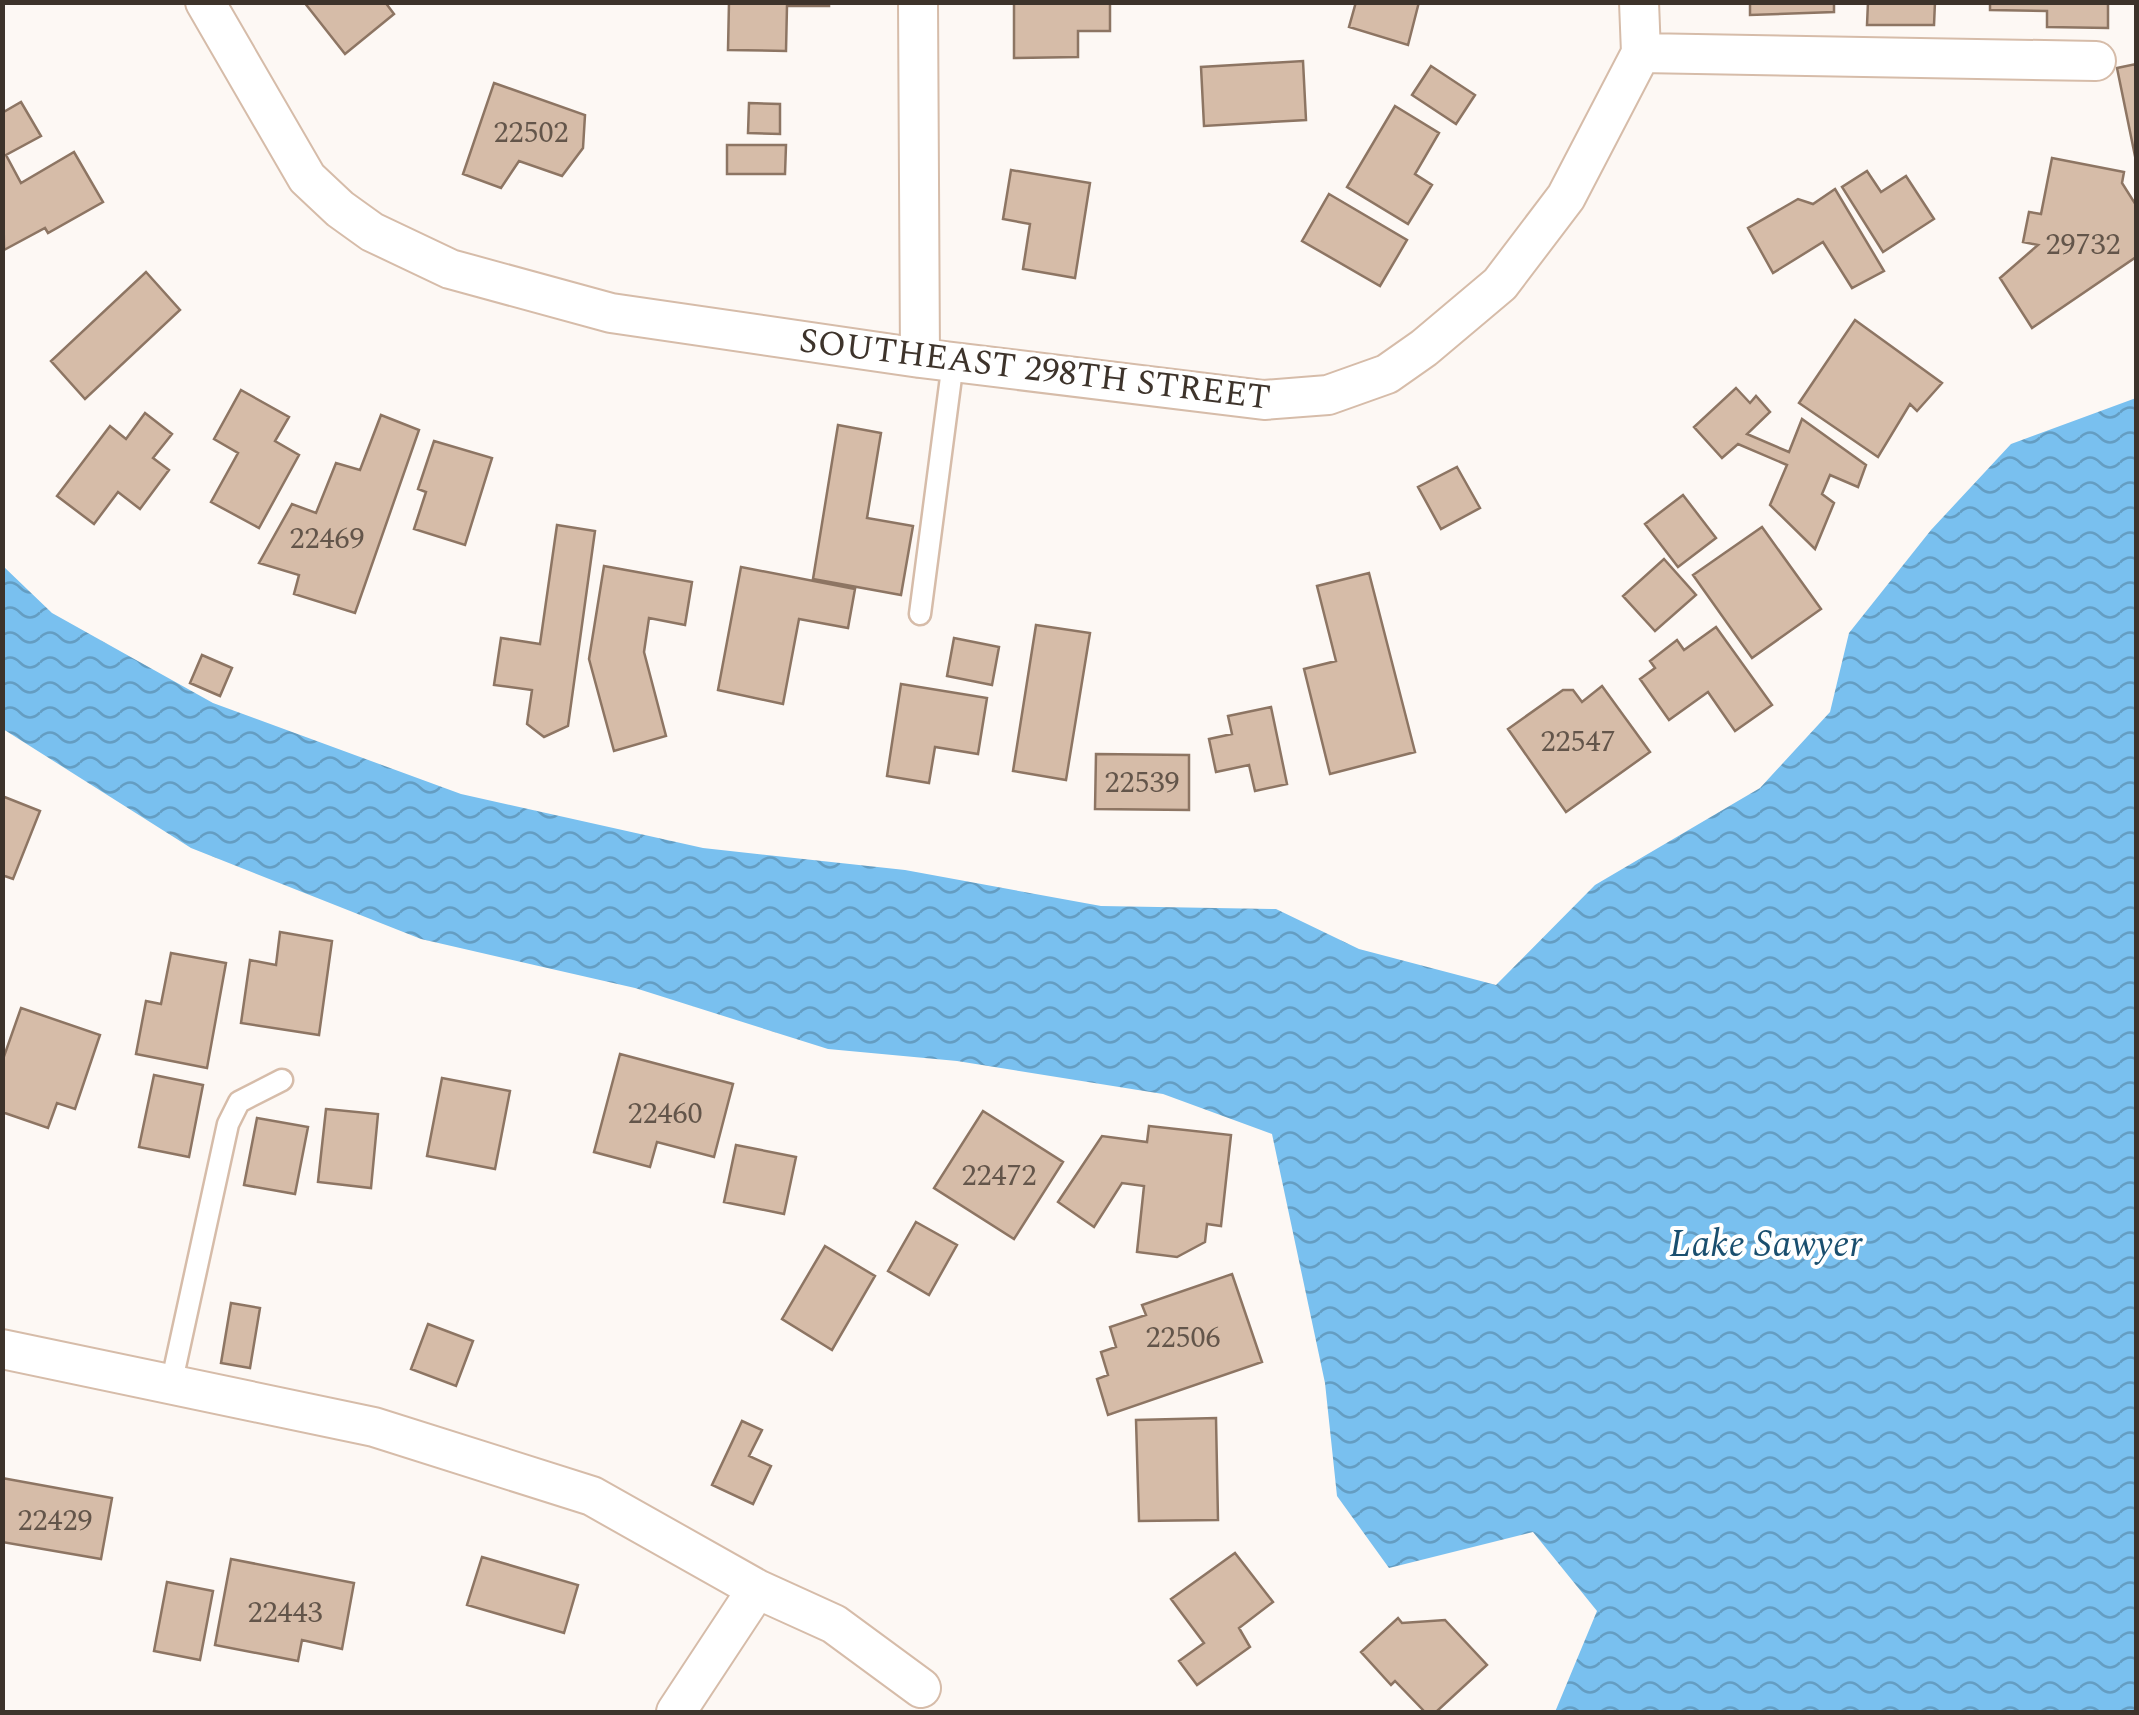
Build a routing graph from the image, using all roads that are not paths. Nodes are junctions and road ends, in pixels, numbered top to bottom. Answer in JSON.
{"nodes":[{"id":1,"x":205,"y":2,"type":"edge"},
{"id":2,"x":918,"y":2,"type":"edge"},
{"id":3,"x":1639,"y":2,"type":"edge"},
{"id":4,"x":1641,"y":53,"type":"junction"},
{"id":5,"x":2096,"y":61,"type":"dead end"},
{"id":6,"x":936,"y":360,"type":"junction"},
{"id":7,"x":920,"y":614,"type":"dead end"},
{"id":8,"x":282,"y":1080,"type":"dead end"},
{"id":9,"x":2,"y":1349,"type":"edge"},
{"id":10,"x":171,"y":1385,"type":"junction"},
{"id":11,"x":756,"y":1589,"type":"junction"},
{"id":12,"x":921,"y":1688,"type":"dead end"},
{"id":13,"x":676,"y":1712,"type":"edge"}],
"edges":[{"from":1,"to":6,"type":"street","name":"SOUTHEAST 298TH STREET"},
{"from":2,"to":6,"type":"street"},
{"from":3,"to":4,"type":"street"},
{"from":4,"to":5,"type":"street"},
{"from":4,"to":6,"type":"street","name":"SOUTHEAST 298TH STREET"},
{"from":6,"to":7,"type":"lane"},
{"from":8,"to":10,"type":"lane"},
{"from":9,"to":10,"type":"street"},
{"from":10,"to":11,"type":"street"},
{"from":11,"to":12,"type":"street"},
{"from":11,"to":13,"type":"street"}]}
